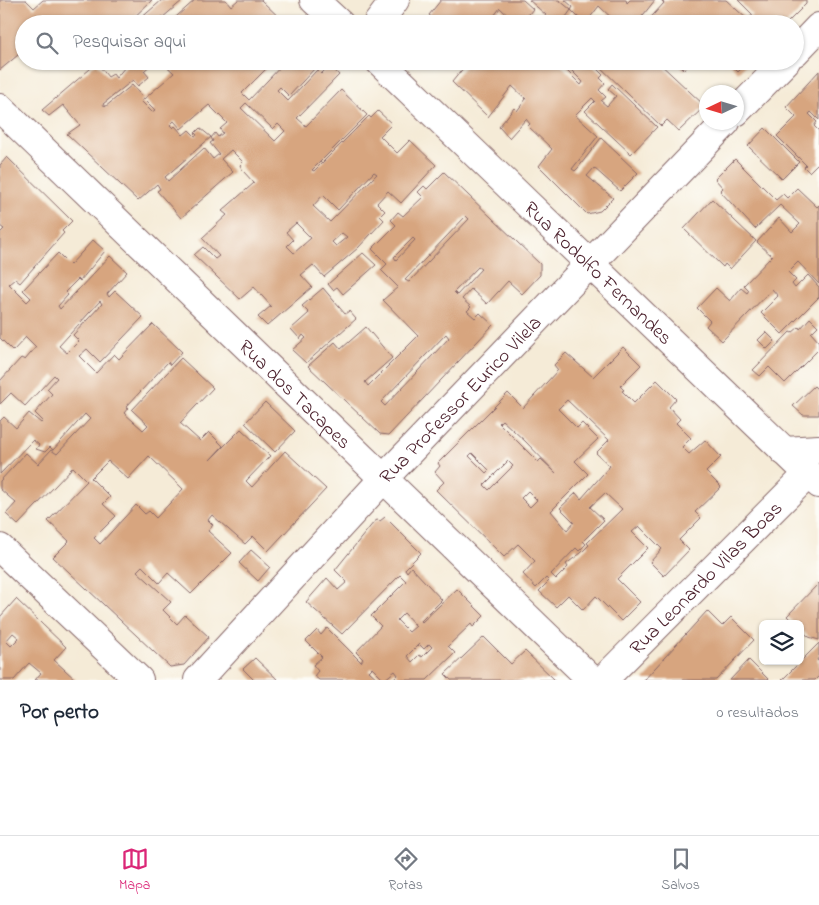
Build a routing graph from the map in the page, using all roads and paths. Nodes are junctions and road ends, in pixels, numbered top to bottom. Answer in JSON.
{"nodes":[{"id":1,"x":314,"y":0,"type":"edge"},
{"id":2,"x":395,"y":0,"type":"edge"},
{"id":3,"x":330,"y":15,"type":"edge"},
{"id":4,"x":384,"y":15,"type":"edge"},
{"id":5,"x":819,"y":27,"type":"edge"},
{"id":6,"x":804,"y":43,"type":"edge"},
{"id":7,"x":388,"y":70,"type":"edge"},
{"id":8,"x":777,"y":70,"type":"edge"},
{"id":9,"x":744,"y":104,"type":"edge"},
{"id":10,"x":0,"y":108,"type":"edge"},
{"id":11,"x":718,"y":130,"type":"edge"},
{"id":12,"x":588,"y":264,"type":"junction"},
{"id":13,"x":819,"y":449,"type":"edge"},
{"id":14,"x":784,"y":451,"type":"junction"},
{"id":15,"x":384,"y":478,"type":"junction"},
{"id":16,"x":814,"y":479,"type":"edge"},
{"id":17,"x":0,"y":548,"type":"edge"},
{"id":18,"x":139,"y":680,"type":"edge"},
{"id":19,"x":198,"y":680,"type":"edge"},
{"id":20,"x":592,"y":680,"type":"edge"},
{"id":21,"x":603,"y":680,"type":"edge"}],
"edges":[{"from":1,"to":3,"type":"street"},
{"from":2,"to":4,"type":"street"},
{"from":5,"to":6,"type":"street"},
{"from":7,"to":12,"type":"street","name":"Rua Rodolfo Fernandes"},
{"from":8,"to":9,"type":"street"},
{"from":10,"to":15,"type":"street","name":"Rua dos Tacapes"},
{"from":11,"to":12,"type":"street","name":"Rua Professor Eurico Vilela"},
{"from":12,"to":14,"type":"street","name":"Rua Rodolfo Fernandes"},
{"from":12,"to":15,"type":"street","name":"Rua Professor Eurico Vilela"},
{"from":13,"to":14,"type":"street"},
{"from":14,"to":16,"type":"street","name":"Rua Rodolfo Fernandes"},
{"from":15,"to":19,"type":"street","name":"Rua Professor Eurico Vilela"},
{"from":15,"to":20,"type":"street","name":"Rua dos Tacapes"},
{"from":16,"to":21,"type":"street","name":"Rua Leonardo Vilas Boas"},
{"from":17,"to":18,"type":"street"}]}
